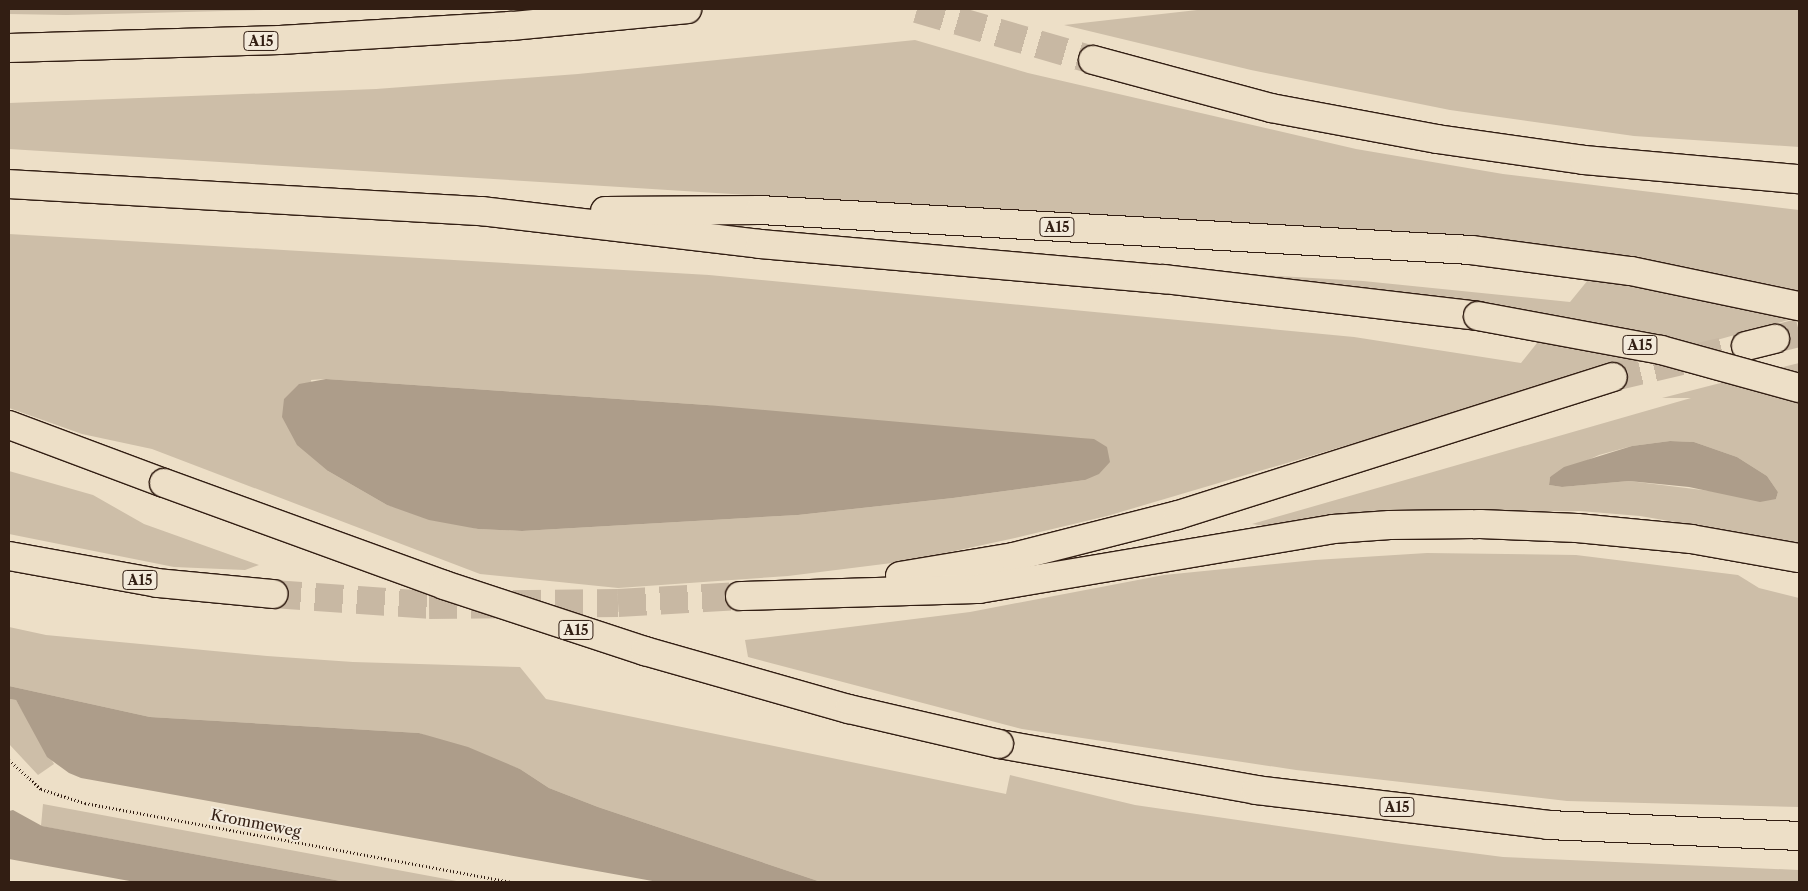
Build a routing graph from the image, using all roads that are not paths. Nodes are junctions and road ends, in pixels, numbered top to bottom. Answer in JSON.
{"nodes":[{"id":1,"x":687,"y":9,"type":"edge"},
{"id":2,"x":9,"y":48,"type":"edge"},
{"id":3,"x":1093,"y":60,"type":"tunnel mouth"},
{"id":4,"x":1799,"y":180,"type":"edge"},
{"id":5,"x":9,"y":184,"type":"edge"},
{"id":6,"x":481,"y":211,"type":"junction"},
{"id":7,"x":1799,"y":306,"type":"edge"},
{"id":8,"x":1775,"y":339,"type":"tunnel mouth"},
{"id":9,"x":1746,"y":346,"type":"tunnel mouth"},
{"id":10,"x":1613,"y":377,"type":"tunnel mouth"},
{"id":11,"x":1799,"y":388,"type":"edge"},
{"id":12,"x":9,"y":425,"type":"edge"},
{"id":13,"x":9,"y":556,"type":"edge"},
{"id":14,"x":1799,"y":558,"type":"edge"},
{"id":15,"x":273,"y":594,"type":"tunnel mouth"},
{"id":16,"x":1799,"y":836,"type":"edge"}],
"edges":[{"from":1,"to":2,"type":"highway","number":"A15"},
{"from":3,"to":4,"type":"highway"},
{"from":5,"to":6,"type":"highway","number":"A15"},
{"from":6,"to":7,"type":"highway","number":"A15"},
{"from":6,"to":11,"type":"highway","number":"A15","bridge":true},
{"from":8,"to":9,"type":"highway"},
{"from":10,"to":14,"type":"highway","number":"A15"},
{"from":12,"to":16,"type":"highway","number":"A15","bridge":true},
{"from":13,"to":15,"type":"highway","number":"A15"}]}
